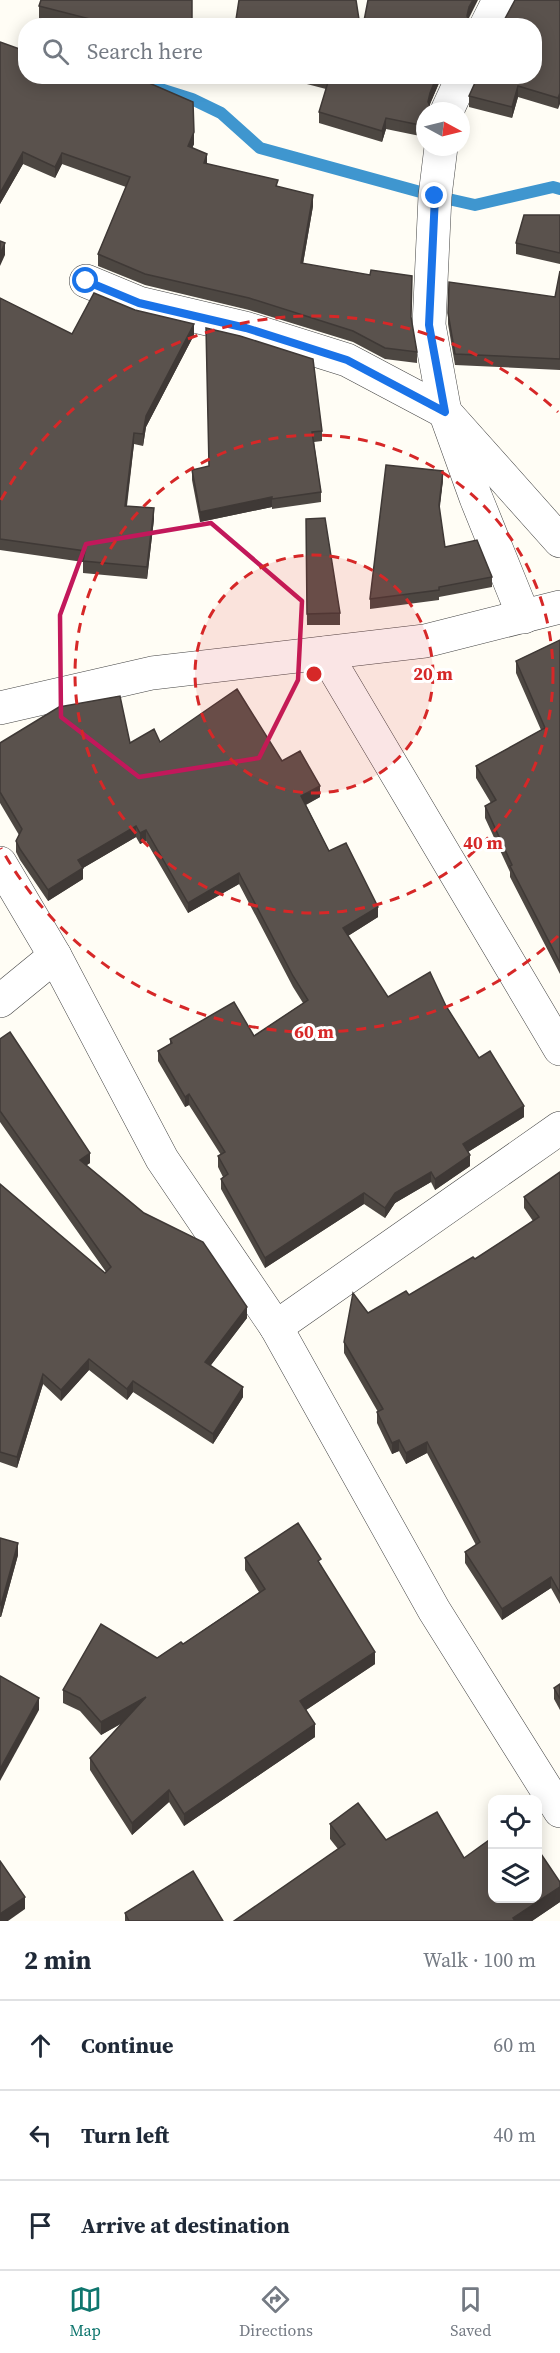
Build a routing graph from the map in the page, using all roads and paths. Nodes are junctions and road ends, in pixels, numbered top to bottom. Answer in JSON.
{"nodes":[{"id":1,"x":499,"y":0,"type":"edge"},
{"id":2,"x":490,"y":18,"type":"edge"},
{"id":3,"x":459,"y":84,"type":"edge"},
{"id":4,"x":451,"y":102,"type":"edge"},
{"id":5,"x":440,"y":156,"type":"edge"},
{"id":6,"x":86,"y":281,"type":"dead end"},
{"id":7,"x":445,"y":412,"type":"junction"},
{"id":8,"x":560,"y":541,"type":"edge"},
{"id":9,"x":560,"y":607,"type":"edge"},
{"id":10,"x":524,"y":617,"type":"junction"},
{"id":11,"x":325,"y":653,"type":"junction"},
{"id":12,"x":0,"y":708,"type":"edge"},
{"id":13,"x":0,"y":863,"type":"edge"},
{"id":14,"x":55,"y":956,"type":"junction"},
{"id":15,"x":0,"y":1000,"type":"edge"},
{"id":16,"x":560,"y":1049,"type":"edge"},
{"id":17,"x":560,"y":1128,"type":"edge"},
{"id":18,"x":276,"y":1327,"type":"junction"},
{"id":19,"x":560,"y":1811,"type":"edge"}],
"edges":[{"from":1,"to":2,"type":"street"},
{"from":3,"to":4,"type":"street"},
{"from":5,"to":7,"type":"street"},
{"from":6,"to":7,"type":"street"},
{"from":7,"to":8,"type":"street"},
{"from":7,"to":10,"type":"street"},
{"from":9,"to":10,"type":"street"},
{"from":10,"to":11,"type":"street"},
{"from":11,"to":12,"type":"street"},
{"from":11,"to":16,"type":"street"},
{"from":13,"to":14,"type":"street"},
{"from":14,"to":15,"type":"street"},
{"from":14,"to":18,"type":"street"},
{"from":17,"to":18,"type":"street"},
{"from":18,"to":19,"type":"street"}]}
